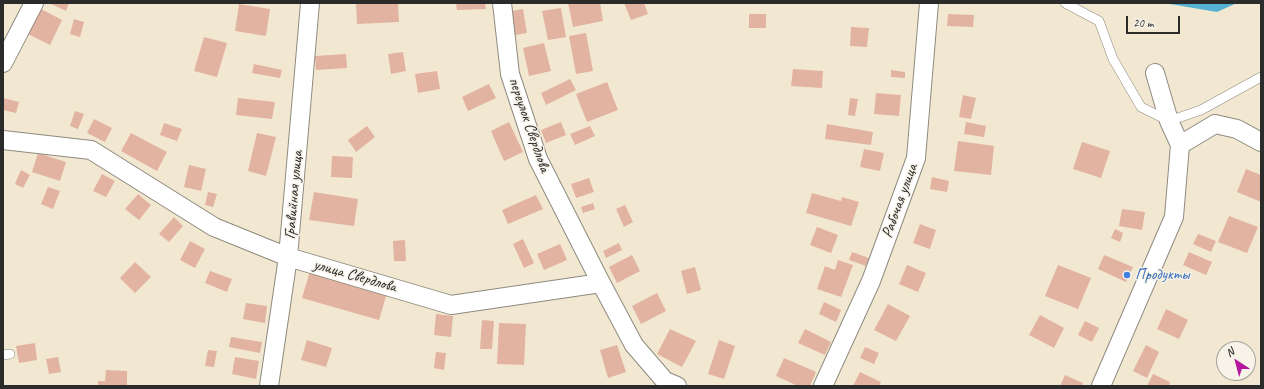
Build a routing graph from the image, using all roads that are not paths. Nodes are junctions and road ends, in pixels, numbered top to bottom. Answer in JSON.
{"nodes":[{"id":1,"x":34,"y":3,"type":"edge"},
{"id":2,"x":310,"y":3,"type":"edge"},
{"id":3,"x":502,"y":3,"type":"edge"},
{"id":4,"x":929,"y":3,"type":"edge"},
{"id":5,"x":1065,"y":3,"type":"edge"},
{"id":6,"x":3,"y":63,"type":"edge"},
{"id":7,"x":1155,"y":73,"type":"dead end"},
{"id":8,"x":1261,"y":78,"type":"edge"},
{"id":9,"x":1169,"y":121,"type":"junction"},
{"id":10,"x":3,"y":140,"type":"edge"},
{"id":11,"x":1261,"y":142,"type":"edge"},
{"id":12,"x":1180,"y":145,"type":"junction"},
{"id":13,"x":288,"y":257,"type":"junction"},
{"id":14,"x":600,"y":283,"type":"junction"},
{"id":15,"x":269,"y":386,"type":"edge"},
{"id":16,"x":677,"y":386,"type":"edge"},
{"id":17,"x":823,"y":386,"type":"edge"},
{"id":18,"x":1101,"y":386,"type":"edge"}],
"edges":[{"from":1,"to":6,"type":"street"},
{"from":2,"to":13,"type":"street","name":"Гравийная улица"},
{"from":3,"to":14,"type":"street","name":"переулок Свердлова"},
{"from":4,"to":17,"type":"street","name":"Рабочая улица"},
{"from":5,"to":9,"type":"lane"},
{"from":7,"to":9,"type":"street"},
{"from":8,"to":9,"type":"lane"},
{"from":9,"to":12,"type":"street"},
{"from":10,"to":13,"type":"street","name":"улица Свердлова"},
{"from":11,"to":12,"type":"street"},
{"from":12,"to":18,"type":"street"},
{"from":13,"to":14,"type":"street","name":"улица Свердлова"},
{"from":13,"to":15,"type":"street","name":"Гравийная улица"},
{"from":14,"to":16,"type":"street"}]}
